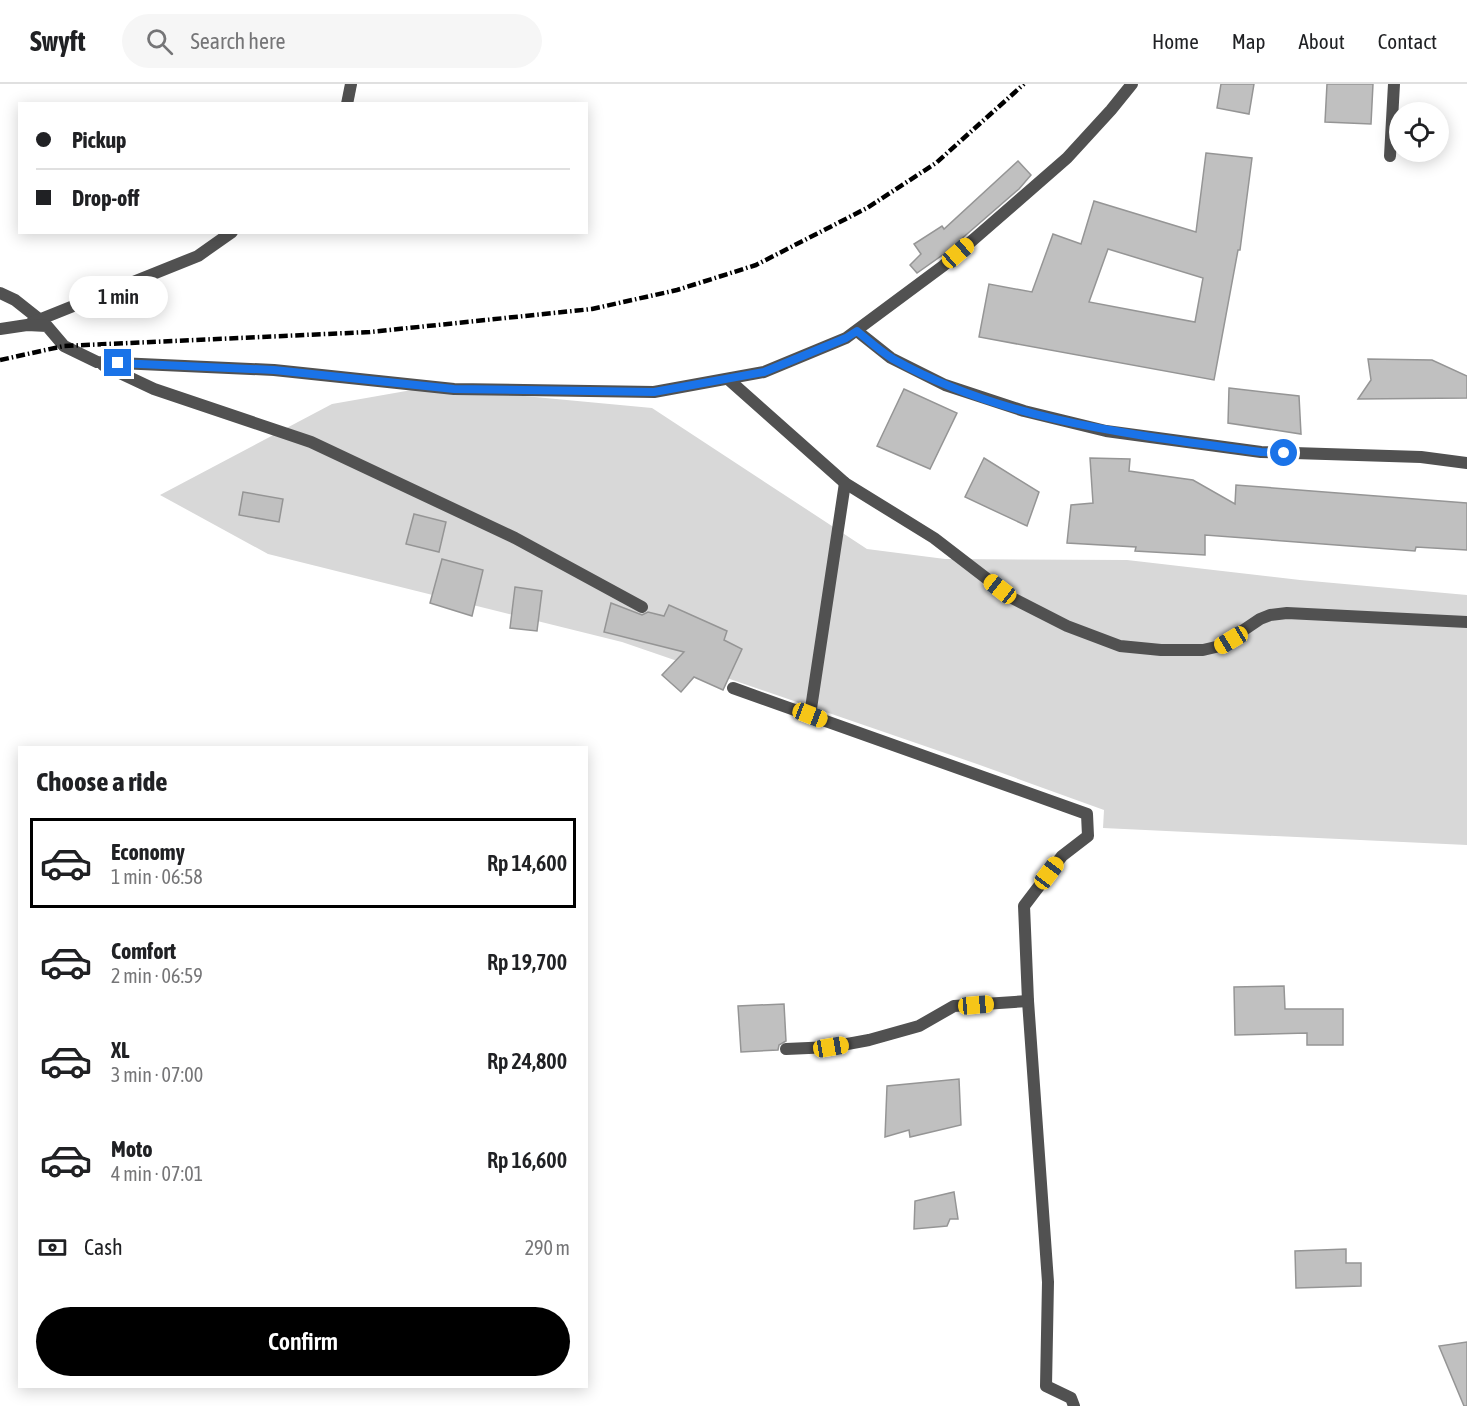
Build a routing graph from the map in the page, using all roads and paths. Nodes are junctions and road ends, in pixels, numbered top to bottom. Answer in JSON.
{"nodes":[{"id":1,"x":351,"y":84,"type":"edge"},
{"id":2,"x":1132,"y":84,"type":"edge"},
{"id":3,"x":1394,"y":84,"type":"edge"},
{"id":4,"x":347,"y":102,"type":"edge"},
{"id":5,"x":1393,"y":102,"type":"edge"},
{"id":6,"x":229,"y":234,"type":"edge"},
{"id":7,"x":0,"y":293,"type":"edge"},
{"id":8,"x":43,"y":323,"type":"junction"},
{"id":9,"x":0,"y":329,"type":"edge"},
{"id":10,"x":857,"y":331,"type":"junction"},
{"id":11,"x":64,"y":346,"type":"junction"},
{"id":12,"x":728,"y":379,"type":"junction"},
{"id":13,"x":1467,"y":463,"type":"edge"},
{"id":14,"x":845,"y":483,"type":"junction"},
{"id":15,"x":642,"y":607,"type":"dead end"},
{"id":16,"x":1467,"y":622,"type":"edge"},
{"id":17,"x":733,"y":688,"type":"dead end"},
{"id":18,"x":810,"y":715,"type":"junction"},
{"id":19,"x":1028,"y":1001,"type":"junction"},
{"id":20,"x":786,"y":1049,"type":"dead end"},
{"id":21,"x":1074,"y":1406,"type":"edge"}],
"edges":[{"from":1,"to":4,"type":"street"},
{"from":2,"to":10,"type":"street"},
{"from":3,"to":5,"type":"street"},
{"from":6,"to":8,"type":"street"},
{"from":7,"to":8,"type":"street"},
{"from":8,"to":9,"type":"street"},
{"from":8,"to":11,"type":"street"},
{"from":10,"to":12,"type":"street"},
{"from":10,"to":13,"type":"street"},
{"from":11,"to":12,"type":"street"},
{"from":11,"to":15,"type":"street"},
{"from":12,"to":14,"type":"street"},
{"from":14,"to":16,"type":"street"},
{"from":14,"to":18,"type":"street"},
{"from":17,"to":18,"type":"street"},
{"from":18,"to":19,"type":"street"},
{"from":19,"to":20,"type":"street"},
{"from":19,"to":21,"type":"street"}]}
